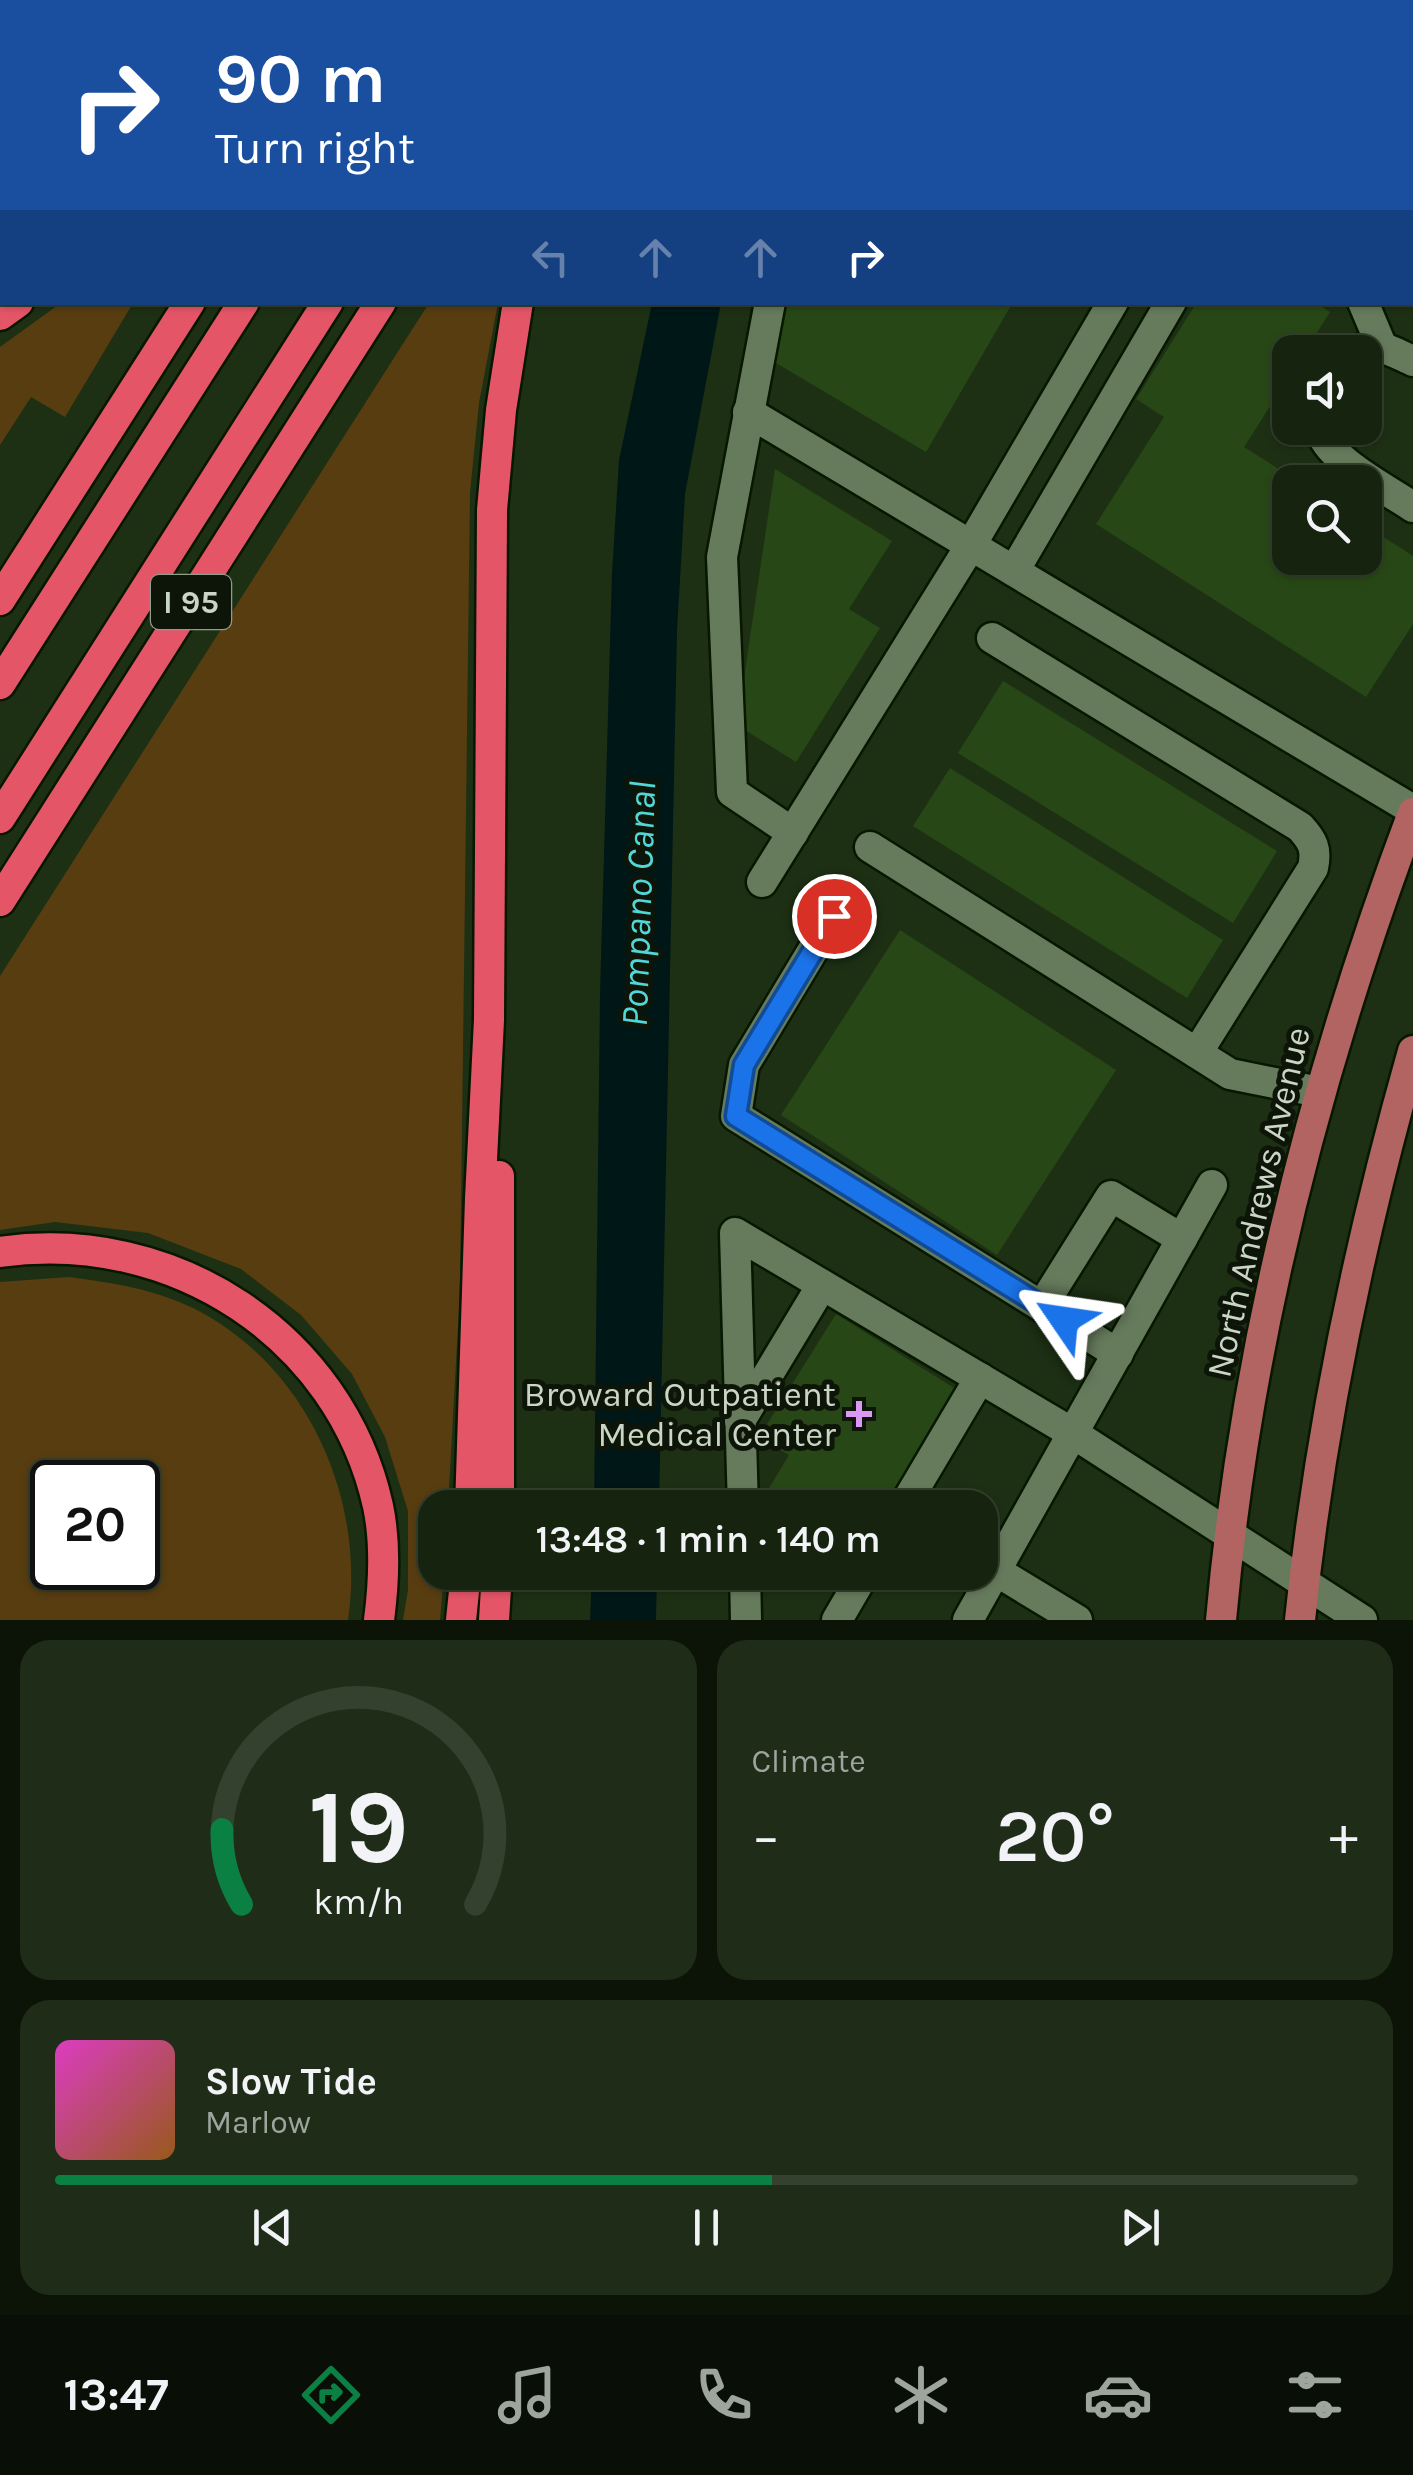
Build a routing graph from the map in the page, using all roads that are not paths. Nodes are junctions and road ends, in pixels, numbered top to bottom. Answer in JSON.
{"nodes":[{"id":1,"x":188,"y":305,"type":"edge"},
{"id":2,"x":242,"y":305,"type":"edge"},
{"id":3,"x":326,"y":305,"type":"edge"},
{"id":4,"x":379,"y":305,"type":"edge"},
{"id":5,"x":518,"y":305,"type":"edge"},
{"id":6,"x":769,"y":305,"type":"edge"},
{"id":7,"x":1111,"y":305,"type":"edge"},
{"id":8,"x":1169,"y":305,"type":"edge"},
{"id":9,"x":1363,"y":305,"type":"edge"},
{"id":10,"x":1367,"y":335,"type":"edge"},
{"id":11,"x":1382,"y":353,"type":"edge"},
{"id":12,"x":1413,"y":361,"type":"edge"},
{"id":13,"x":748,"y":412,"type":"junction"},
{"id":14,"x":1329,"y":445,"type":"edge"},
{"id":15,"x":1413,"y":506,"type":"edge"},
{"id":16,"x":970,"y":546,"type":"junction"},
{"id":17,"x":1014,"y":571,"type":"junction"},
{"id":18,"x":0,"y":600,"type":"edge"},
{"id":19,"x":992,"y":638,"type":"dead end"},
{"id":20,"x":0,"y":684,"type":"edge"},
{"id":21,"x":1413,"y":812,"type":"edge"},
{"id":22,"x":0,"y":818,"type":"edge"},
{"id":23,"x":793,"y":832,"type":"junction"},
{"id":24,"x":870,"y":847,"type":"dead end"},
{"id":25,"x":762,"y":882,"type":"dead end"},
{"id":26,"x":0,"y":901,"type":"edge"},
{"id":27,"x":834,"y":916,"type":"dead end"},
{"id":28,"x":490,"y":1020,"type":"junction"},
{"id":29,"x":1413,"y":1050,"type":"edge"},
{"id":30,"x":1197,"y":1053,"type":"junction"},
{"id":31,"x":1319,"y":1092,"type":"junction"},
{"id":32,"x":1212,"y":1184,"type":"dead end"},
{"id":33,"x":1182,"y":1239,"type":"junction"},
{"id":34,"x":0,"y":1252,"type":"edge"},
{"id":35,"x":822,"y":1284,"type":"junction"},
{"id":36,"x":1042,"y":1306,"type":"junction"},
{"id":37,"x":1118,"y":1354,"type":"junction"},
{"id":38,"x":980,"y":1378,"type":"junction"},
{"id":39,"x":740,"y":1421,"type":"junction"},
{"id":40,"x":1074,"y":1434,"type":"junction"},
{"id":41,"x":471,"y":1490,"type":"edge"},
{"id":42,"x":498,"y":1490,"type":"edge"},
{"id":43,"x":742,"y":1490,"type":"edge"},
{"id":44,"x":914,"y":1490,"type":"edge"},
{"id":45,"x":1230,"y":1535,"type":"junction"},
{"id":46,"x":998,"y":1568,"type":"edge"},
{"id":47,"x":998,"y":1573,"type":"edge"},
{"id":48,"x":1304,"y":1583,"type":"junction"},
{"id":49,"x":464,"y":1590,"type":"edge"},
{"id":50,"x":496,"y":1590,"type":"edge"},
{"id":51,"x":745,"y":1590,"type":"edge"},
{"id":52,"x":854,"y":1590,"type":"edge"},
{"id":53,"x":986,"y":1590,"type":"edge"},
{"id":54,"x":379,"y":1620,"type":"edge"},
{"id":55,"x":461,"y":1620,"type":"edge"},
{"id":56,"x":494,"y":1620,"type":"edge"},
{"id":57,"x":746,"y":1620,"type":"edge"},
{"id":58,"x":837,"y":1620,"type":"edge"},
{"id":59,"x":968,"y":1620,"type":"edge"},
{"id":60,"x":1077,"y":1620,"type":"edge"},
{"id":61,"x":1220,"y":1620,"type":"edge"},
{"id":62,"x":1300,"y":1620,"type":"edge"},
{"id":63,"x":1362,"y":1620,"type":"edge"}],
"edges":[{"from":1,"to":18,"type":"highway"},
{"from":2,"to":20,"type":"highway"},
{"from":3,"to":22,"type":"highway"},
{"from":4,"to":26,"type":"highway","number":"I 95"},
{"from":5,"to":28,"type":"highway"},
{"from":6,"to":13,"type":"street"},
{"from":7,"to":16,"type":"street"},
{"from":8,"to":17,"type":"street"},
{"from":9,"to":10,"type":"street"},
{"from":11,"to":12,"type":"street"},
{"from":13,"to":16,"type":"street"},
{"from":13,"to":23,"type":"street"},
{"from":14,"to":15,"type":"street"},
{"from":16,"to":17,"type":"street"},
{"from":16,"to":23,"type":"street"},
{"from":17,"to":21,"type":"street"},
{"from":19,"to":30,"type":"street"},
{"from":21,"to":31,"type":"main road","name":"North Andrews Avenue"},
{"from":23,"to":25,"type":"street"},
{"from":24,"to":30,"type":"street"},
{"from":27,"to":36,"type":"street"},
{"from":28,"to":41,"type":"highway"},
{"from":28,"to":42,"type":"highway"},
{"from":29,"to":48,"type":"main road"},
{"from":30,"to":31,"type":"street"},
{"from":31,"to":45,"type":"main road","name":"North Andrews Avenue"},
{"from":32,"to":33,"type":"street","name":"North Andrews Avenue"},
{"from":33,"to":36,"type":"street"},
{"from":33,"to":37,"type":"street","name":"North Andrews Avenue"},
{"from":34,"to":54,"type":"highway"},
{"from":35,"to":38,"type":"street"},
{"from":35,"to":39,"type":"street"},
{"from":35,"to":39,"type":"street"},
{"from":36,"to":37,"type":"street"},
{"from":37,"to":40,"type":"street","name":"North Andrews Avenue"},
{"from":38,"to":40,"type":"street"},
{"from":38,"to":44,"type":"street"},
{"from":39,"to":43,"type":"street"},
{"from":40,"to":45,"type":"street"},
{"from":40,"to":46,"type":"street","name":"North Andrews Avenue"},
{"from":45,"to":48,"type":"street"},
{"from":45,"to":61,"type":"main road","name":"North Andrews Avenue"},
{"from":47,"to":60,"type":"street"},
{"from":48,"to":62,"type":"main road"},
{"from":48,"to":63,"type":"street"},
{"from":49,"to":55,"type":"highway"},
{"from":50,"to":56,"type":"highway"},
{"from":51,"to":57,"type":"street"},
{"from":52,"to":58,"type":"street"},
{"from":53,"to":59,"type":"street","name":"North Andrews Avenue"}]}
